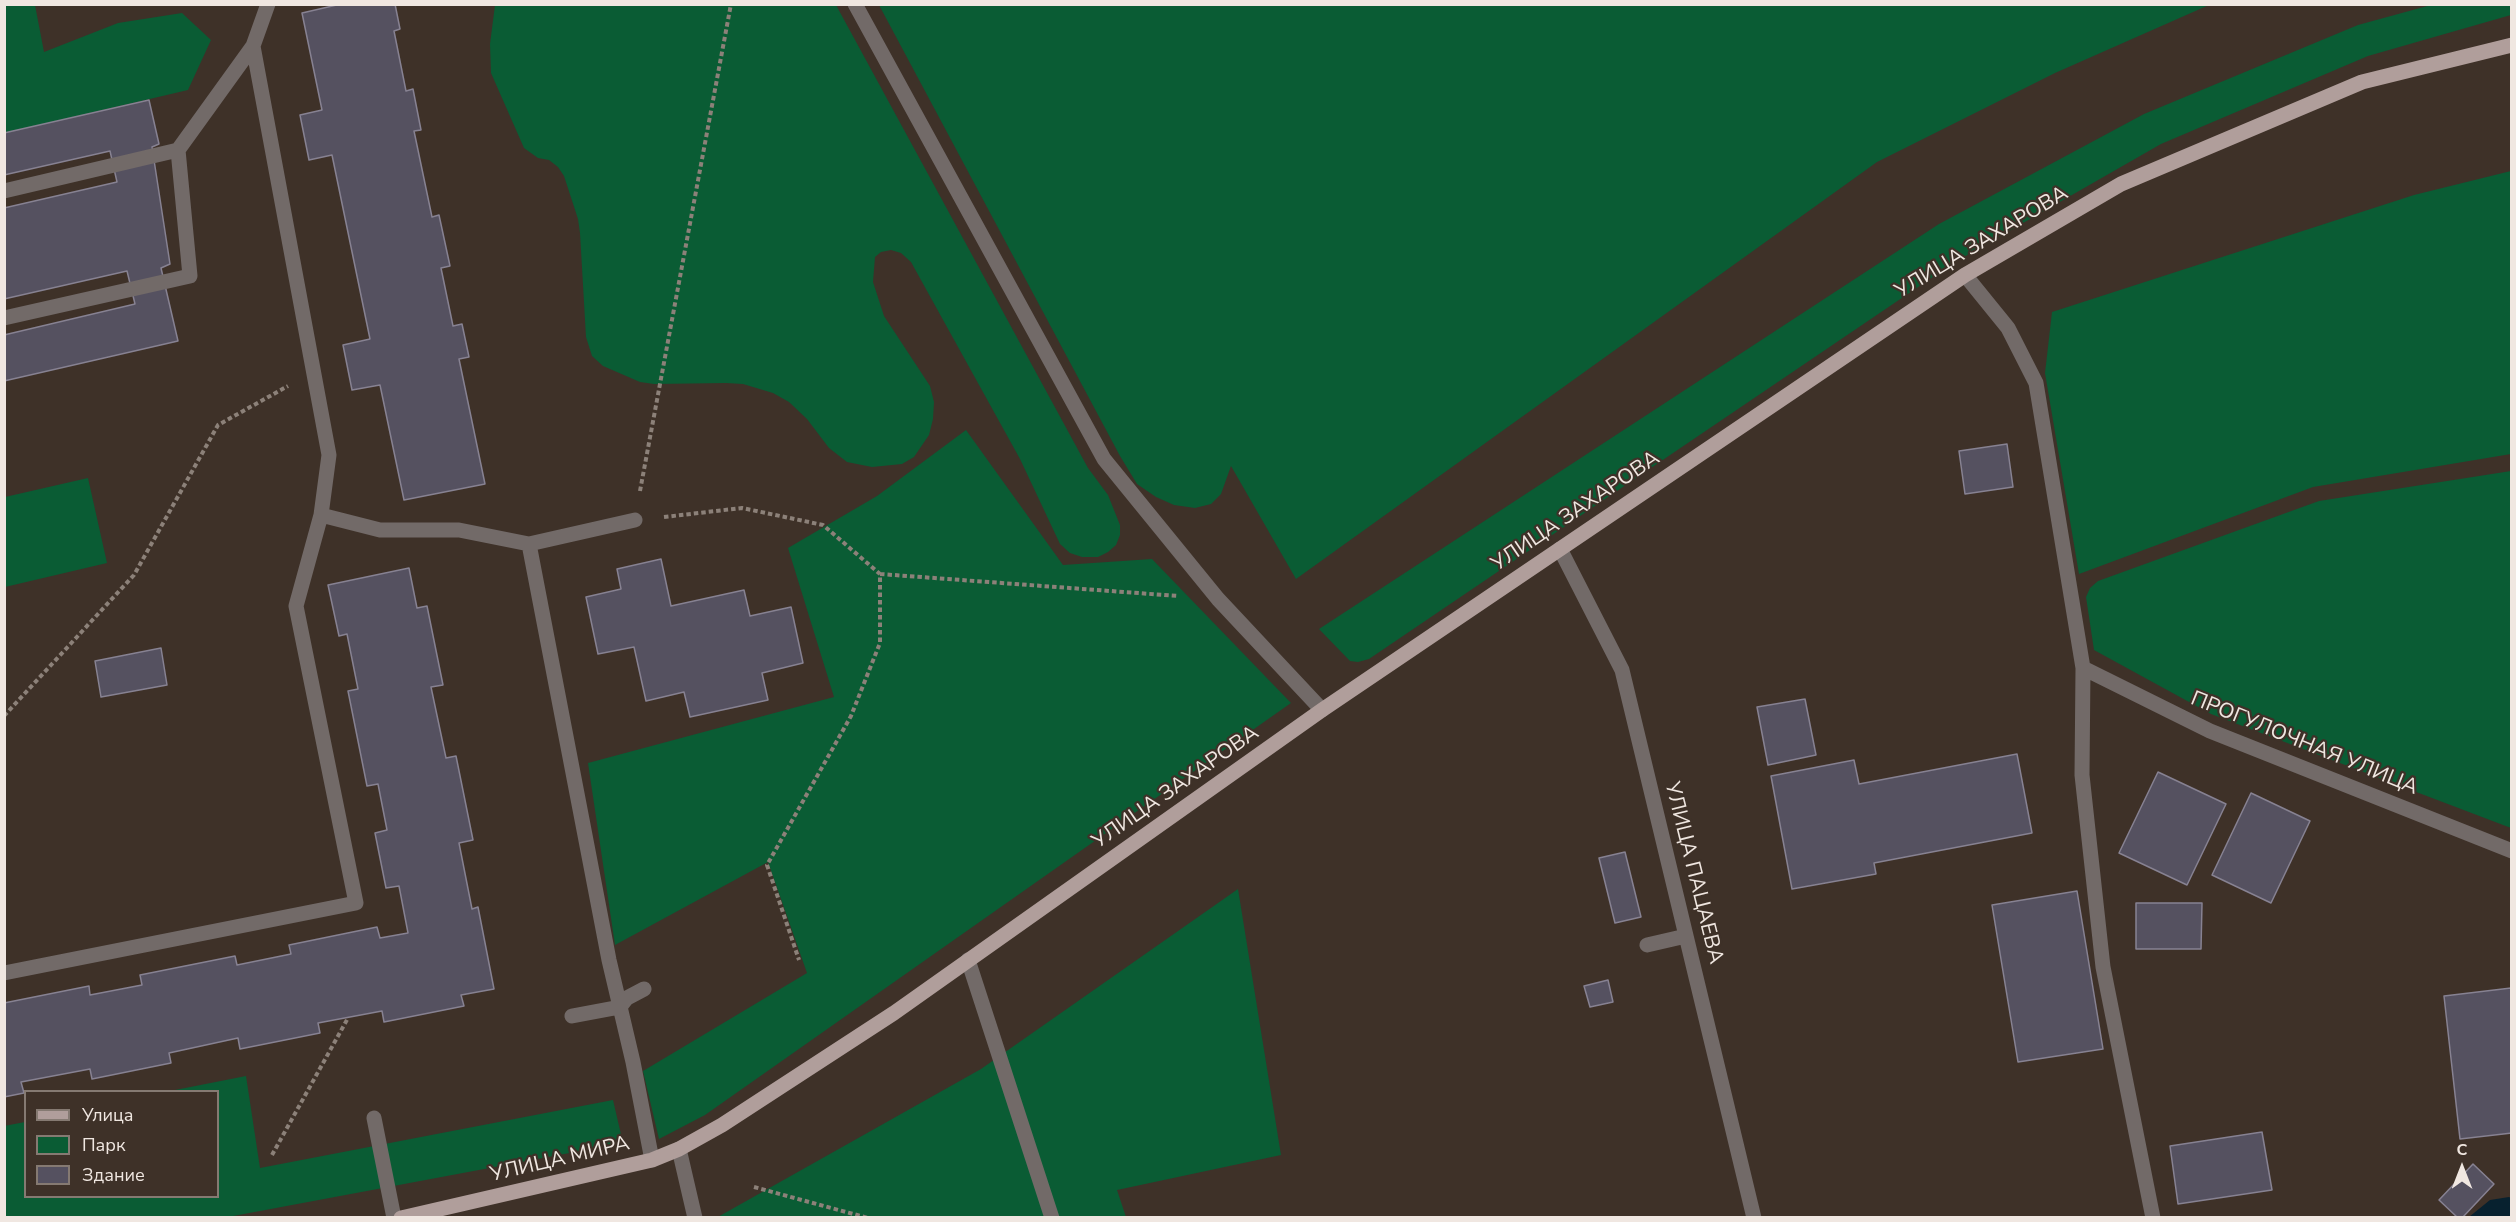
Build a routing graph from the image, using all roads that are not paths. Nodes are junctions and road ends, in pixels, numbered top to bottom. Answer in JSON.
{"nodes":[{"id":1,"x":268,"y":4,"type":"edge"},
{"id":2,"x":855,"y":4,"type":"edge"},
{"id":3,"x":2511,"y":45,"type":"edge"},
{"id":4,"x":253,"y":46,"type":"junction"},
{"id":5,"x":178,"y":150,"type":"junction"},
{"id":6,"x":4,"y":191,"type":"edge"},
{"id":7,"x":1965,"y":275,"type":"junction"},
{"id":8,"x":4,"y":318,"type":"edge"},
{"id":9,"x":321,"y":514,"type":"junction"},
{"id":10,"x":635,"y":520,"type":"road end"},
{"id":11,"x":529,"y":544,"type":"junction"},
{"id":12,"x":1560,"y":549,"type":"junction"},
{"id":13,"x":2083,"y":668,"type":"junction"},
{"id":14,"x":1322,"y":710,"type":"junction"},
{"id":15,"x":2511,"y":851,"type":"edge"},
{"id":16,"x":1686,"y":936,"type":"junction"},
{"id":17,"x":1647,"y":945,"type":"dead end"},
{"id":18,"x":968,"y":960,"type":"junction"},
{"id":19,"x":4,"y":974,"type":"edge"},
{"id":20,"x":644,"y":989,"type":"dead end"},
{"id":21,"x":620,"y":1007,"type":"junction"},
{"id":22,"x":572,"y":1016,"type":"dead end"},
{"id":23,"x":374,"y":1118,"type":"dead end"},
{"id":24,"x":722,"y":1125,"type":"joint"},
{"id":25,"x":679,"y":1149,"type":"junction"},
{"id":26,"x":652,"y":1160,"type":"junction"},
{"id":27,"x":451,"y":1213,"type":"edge"},
{"id":28,"x":394,"y":1218,"type":"edge"},
{"id":29,"x":401,"y":1218,"type":"edge"},
{"id":30,"x":695,"y":1218,"type":"edge"},
{"id":31,"x":1052,"y":1218,"type":"edge"},
{"id":32,"x":1754,"y":1218,"type":"edge"},
{"id":33,"x":2153,"y":1218,"type":"edge"}],
"edges":[{"from":1,"to":4,"type":"street"},
{"from":2,"to":14,"type":"street"},
{"from":3,"to":7,"type":"main road","name":"УЛИЦА ЗАХАРОВА"},
{"from":4,"to":5,"type":"street"},
{"from":4,"to":9,"type":"street"},
{"from":5,"to":6,"type":"street"},
{"from":5,"to":8,"type":"street"},
{"from":7,"to":12,"type":"main road","name":"УЛИЦА ЗАХАРОВА"},
{"from":7,"to":13,"type":"street"},
{"from":9,"to":11,"type":"street"},
{"from":9,"to":19,"type":"street"},
{"from":10,"to":11,"type":"street"},
{"from":11,"to":21,"type":"street"},
{"from":12,"to":14,"type":"main road","name":"УЛИЦА ЗАХАРОВА"},
{"from":12,"to":16,"type":"street","name":"УЛИЦА ПАЦАЕВА"},
{"from":13,"to":15,"type":"street","name":"ПРОГУЛОЧНАЯ УЛИЦА"},
{"from":13,"to":33,"type":"street"},
{"from":14,"to":18,"type":"main road","name":"УЛИЦА ЗАХАРОВА"},
{"from":16,"to":17,"type":"street"},
{"from":16,"to":32,"type":"street","name":"УЛИЦА ПАЦАЕВА"},
{"from":18,"to":24,"type":"main road","name":"УЛИЦА ЗАХАРОВА"},
{"from":18,"to":31,"type":"street"},
{"from":20,"to":21,"type":"street"},
{"from":21,"to":22,"type":"street"},
{"from":21,"to":26,"type":"street"},
{"from":23,"to":28,"type":"street"},
{"from":24,"to":25,"type":"main road","name":"УЛИЦА МИРА"},
{"from":25,"to":26,"type":"main road","name":"УЛИЦА МИРА"},
{"from":25,"to":30,"type":"street"},
{"from":26,"to":27,"type":"main road","name":"УЛИЦА МИРА"},
{"from":27,"to":29,"type":"main road","name":"УЛИЦА МИРА"}]}
